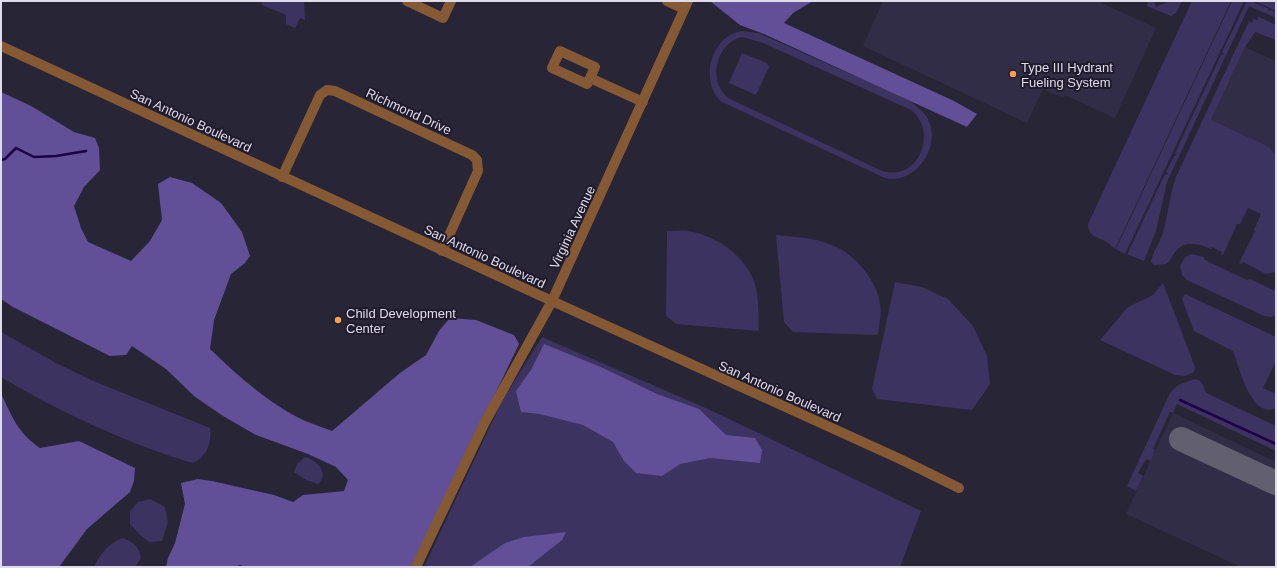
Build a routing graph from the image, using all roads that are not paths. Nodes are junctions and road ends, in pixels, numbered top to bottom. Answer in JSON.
{"nodes":[{"id":1,"x":406,"y":1,"type":"edge"},
{"id":2,"x":451,"y":1,"type":"edge"},
{"id":3,"x":667,"y":1,"type":"edge"},
{"id":4,"x":686,"y":5,"type":"edge"},
{"id":5,"x":1,"y":46,"type":"edge"},
{"id":6,"x":590,"y":78,"type":"dead end"},
{"id":7,"x":643,"y":102,"type":"junction"},
{"id":8,"x":282,"y":177,"type":"junction"},
{"id":9,"x":442,"y":251,"type":"junction"},
{"id":10,"x":552,"y":301,"type":"junction"},
{"id":11,"x":959,"y":488,"type":"dead end"},
{"id":12,"x":416,"y":567,"type":"edge"}],
"edges":[{"from":1,"to":2,"type":"street"},
{"from":3,"to":4,"type":"street"},
{"from":4,"to":7,"type":"street","name":"Virginia Avenue"},
{"from":5,"to":8,"type":"street","name":"San Antonio Boulevard"},
{"from":6,"to":7,"type":"street"},
{"from":7,"to":10,"type":"street","name":"Virginia Avenue"},
{"from":8,"to":9,"type":"street","name":"San Antonio Boulevard"},
{"from":8,"to":9,"type":"street","name":"Richmond Drive"},
{"from":9,"to":10,"type":"street","name":"San Antonio Boulevard"},
{"from":10,"to":11,"type":"street","name":"San Antonio Boulevard"},
{"from":10,"to":12,"type":"street","name":"Virginia Avenue"}]}
